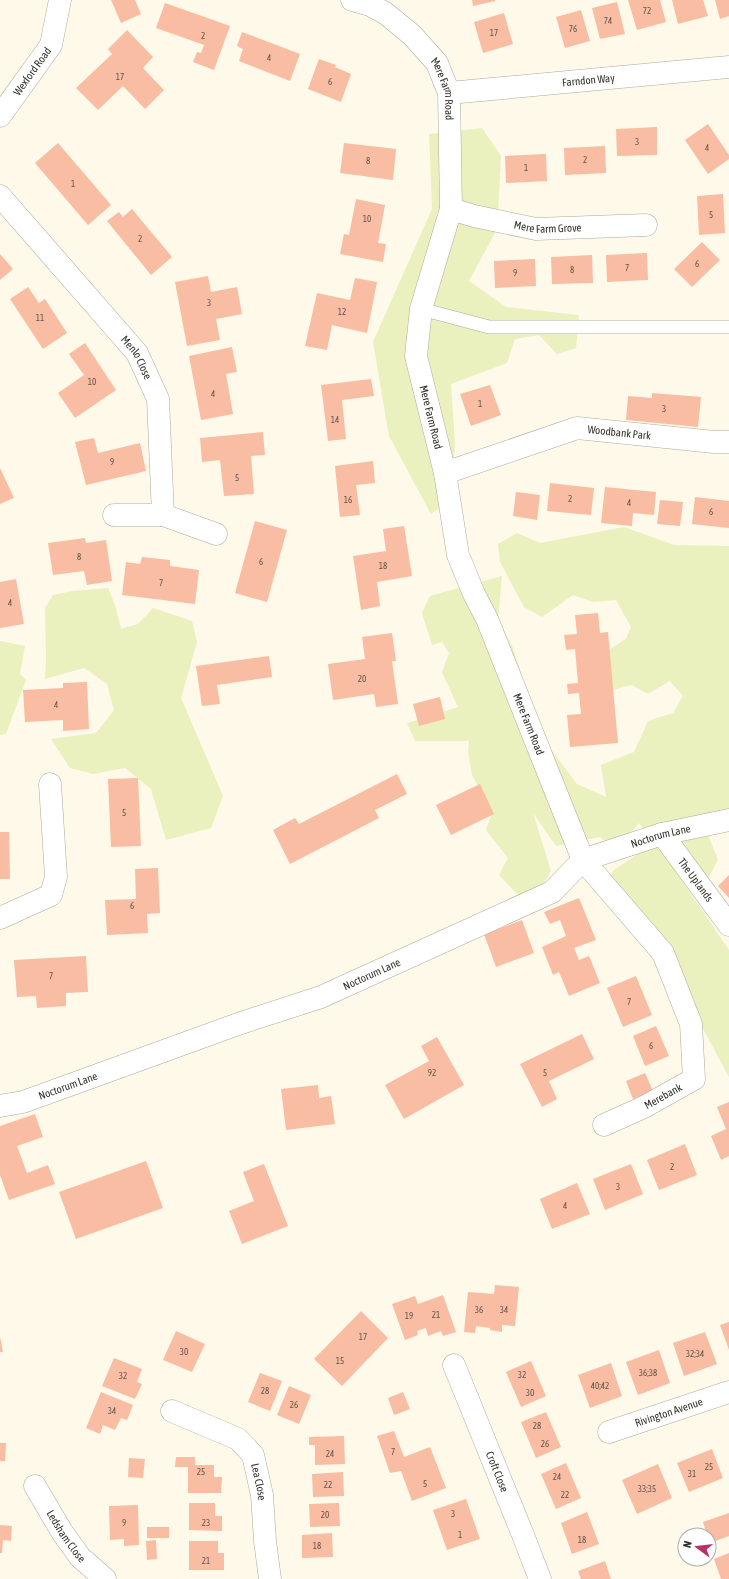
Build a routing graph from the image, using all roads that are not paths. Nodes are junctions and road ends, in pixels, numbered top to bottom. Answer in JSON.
{"nodes":[{"id":1,"x":60,"y":0,"type":"edge"},
{"id":2,"x":361,"y":1,"type":"edge"},
{"id":3,"x":729,"y":67,"type":"edge"},
{"id":4,"x":448,"y":93,"type":"junction"},
{"id":5,"x":0,"y":116,"type":"edge"},
{"id":6,"x":0,"y":196,"type":"edge"},
{"id":7,"x":451,"y":209,"type":"junction"},
{"id":8,"x":646,"y":225,"type":"dead end"},
{"id":9,"x":421,"y":308,"type":"junction"},
{"id":10,"x":729,"y":327,"type":"edge"},
{"id":11,"x":729,"y":442,"type":"edge"},
{"id":12,"x":445,"y":473,"type":"junction"},
{"id":13,"x":114,"y":515,"type":"dead end"},
{"id":14,"x":163,"y":515,"type":"junction"},
{"id":15,"x":216,"y":534,"type":"dead end"},
{"id":16,"x":50,"y":784,"type":"dead end"},
{"id":17,"x":729,"y":820,"type":"edge"},
{"id":18,"x":662,"y":834,"type":"junction"},
{"id":19,"x":583,"y":860,"type":"junction"},
{"id":20,"x":0,"y":918,"type":"edge"},
{"id":21,"x":729,"y":925,"type":"edge"},
{"id":22,"x":691,"y":1024,"type":"joint"},
{"id":23,"x":0,"y":1106,"type":"edge"},
{"id":24,"x":604,"y":1125,"type":"dead end"},
{"id":25,"x":454,"y":1365,"type":"dead end"},
{"id":26,"x":729,"y":1392,"type":"edge"},
{"id":27,"x":172,"y":1411,"type":"dead end"},
{"id":28,"x":609,"y":1432,"type":"dead end"},
{"id":29,"x":35,"y":1486,"type":"dead end"},
{"id":30,"x":105,"y":1579,"type":"edge"},
{"id":31,"x":270,"y":1579,"type":"edge"},
{"id":32,"x":540,"y":1579,"type":"edge"}],
"edges":[{"from":1,"to":5,"type":"street","name":"Wexford Road"},
{"from":2,"to":4,"type":"street","name":"Mere Farm Road"},
{"from":3,"to":4,"type":"street","name":"Farndon Way"},
{"from":4,"to":7,"type":"street","name":"Mere Farm Road"},
{"from":6,"to":14,"type":"street","name":"Menlo Close"},
{"from":7,"to":8,"type":"street","name":"Mere Farm Grove"},
{"from":7,"to":9,"type":"street","name":"Mere Farm Road"},
{"from":9,"to":10,"type":"lane"},
{"from":9,"to":12,"type":"street","name":"Mere Farm Road"},
{"from":11,"to":12,"type":"street","name":"Woodbank Park"},
{"from":12,"to":19,"type":"street","name":"Mere Farm Road"},
{"from":13,"to":14,"type":"street"},
{"from":14,"to":15,"type":"street"},
{"from":16,"to":20,"type":"street"},
{"from":17,"to":18,"type":"street","name":"Noctorum Lane"},
{"from":18,"to":19,"type":"street","name":"Noctorum Lane"},
{"from":18,"to":21,"type":"street","name":"The Uplands"},
{"from":19,"to":22,"type":"street","name":"Mere Farm Road"},
{"from":19,"to":23,"type":"street","name":"Noctorum Lane"},
{"from":22,"to":24,"type":"street","name":"Merebank"},
{"from":25,"to":32,"type":"street","name":"Croft Close"},
{"from":26,"to":28,"type":"street","name":"Rivington Avenue"},
{"from":27,"to":31,"type":"street","name":"Lea Close"},
{"from":29,"to":30,"type":"street","name":"Ledsham Close"}]}
